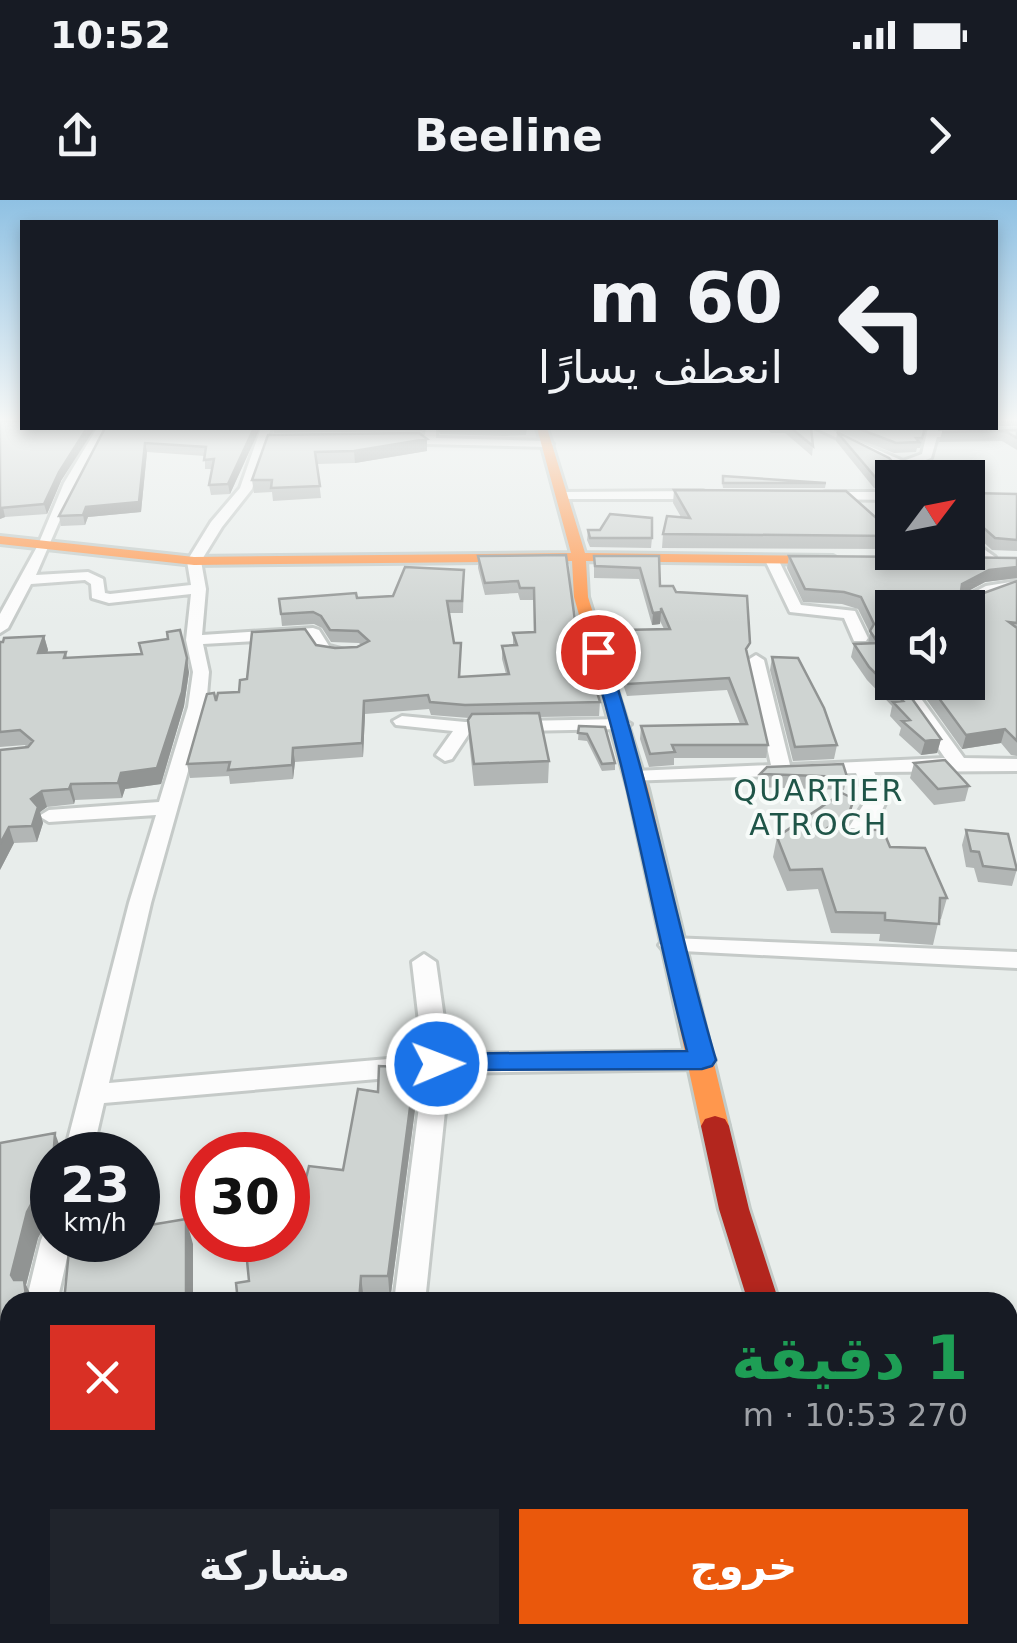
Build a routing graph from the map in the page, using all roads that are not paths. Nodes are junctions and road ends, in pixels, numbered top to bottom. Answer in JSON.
{"nodes":[{"id":1,"x":68,"y":488,"type":"edge"},
{"id":2,"x":246,"y":488,"type":"edge"},
{"id":3,"x":559,"y":488,"type":"edge"},
{"id":4,"x":561,"y":496,"type":"junction"},
{"id":5,"x":714,"y":496,"type":"edge"},
{"id":6,"x":806,"y":496,"type":"edge"},
{"id":7,"x":875,"y":496,"type":"edge"},
{"id":8,"x":0,"y":540,"type":"edge"},
{"id":9,"x":45,"y":545,"type":"junction"},
{"id":10,"x":579,"y":557,"type":"junction"},
{"id":11,"x":985,"y":558,"type":"edge"},
{"id":12,"x":194,"y":560,"type":"junction"},
{"id":13,"x":772,"y":560,"type":"junction"},
{"id":14,"x":865,"y":560,"type":"edge"},
{"id":15,"x":1017,"y":560,"type":"edge"},
{"id":16,"x":25,"y":580,"type":"junction"},
{"id":17,"x":1017,"y":585,"type":"edge"},
{"id":18,"x":199,"y":589,"type":"junction"},
{"id":19,"x":842,"y":591,"type":"edge"},
{"id":20,"x":985,"y":592,"type":"edge"},
{"id":21,"x":850,"y":614,"type":"junction"},
{"id":22,"x":0,"y":628,"type":"edge"},
{"id":23,"x":860,"y":638,"type":"dead end"},
{"id":24,"x":194,"y":640,"type":"junction"},
{"id":25,"x":359,"y":652,"type":"edge"},
{"id":26,"x":756,"y":660,"type":"dead end"},
{"id":27,"x":912,"y":700,"type":"edge"},
{"id":28,"x":402,"y":720,"type":"dead end"},
{"id":29,"x":622,"y":724,"type":"junction"},
{"id":30,"x":465,"y":727,"type":"junction"},
{"id":31,"x":444,"y":755,"type":"dead end"},
{"id":32,"x":958,"y":763,"type":"junction"},
{"id":33,"x":1017,"y":765,"type":"edge"},
{"id":34,"x":862,"y":766,"type":"junction"},
{"id":35,"x":782,"y":770,"type":"junction"},
{"id":36,"x":634,"y":777,"type":"junction"},
{"id":37,"x":166,"y":808,"type":"junction"},
{"id":38,"x":49,"y":816,"type":"dead end"},
{"id":39,"x":857,"y":830,"type":"edge"},
{"id":40,"x":671,"y":946,"type":"junction"},
{"id":41,"x":1017,"y":960,"type":"edge"},
{"id":42,"x":424,"y":962,"type":"dead end"},
{"id":43,"x":702,"y":1060,"type":"junction"},
{"id":44,"x":437,"y":1064,"type":"junction"},
{"id":45,"x":93,"y":1094,"type":"junction"},
{"id":46,"x":84,"y":1132,"type":"edge"},
{"id":47,"x":51,"y":1262,"type":"edge"},
{"id":48,"x":43,"y":1292,"type":"edge"},
{"id":49,"x":411,"y":1292,"type":"edge"},
{"id":50,"x":761,"y":1292,"type":"edge"}],
"edges":[{"from":1,"to":9,"type":"street"},
{"from":2,"to":12,"type":"street"},
{"from":3,"to":4,"type":"street"},
{"from":4,"to":5,"type":"street"},
{"from":4,"to":10,"type":"street"},
{"from":6,"to":7,"type":"street"},
{"from":8,"to":9,"type":"street"},
{"from":9,"to":12,"type":"street"},
{"from":9,"to":16,"type":"street"},
{"from":10,"to":12,"type":"street"},
{"from":10,"to":13,"type":"street"},
{"from":10,"to":29,"type":"street"},
{"from":11,"to":15,"type":"street"},
{"from":12,"to":18,"type":"street"},
{"from":13,"to":14,"type":"street"},
{"from":13,"to":21,"type":"street"},
{"from":16,"to":18,"type":"street"},
{"from":16,"to":22,"type":"street"},
{"from":17,"to":20,"type":"street"},
{"from":18,"to":24,"type":"street"},
{"from":19,"to":21,"type":"street"},
{"from":21,"to":23,"type":"street"},
{"from":24,"to":25,"type":"street"},
{"from":24,"to":37,"type":"street"},
{"from":26,"to":35,"type":"street"},
{"from":27,"to":32,"type":"street"},
{"from":28,"to":30,"type":"street"},
{"from":29,"to":30,"type":"street"},
{"from":29,"to":36,"type":"street"},
{"from":30,"to":31,"type":"street"},
{"from":32,"to":33,"type":"street"},
{"from":32,"to":34,"type":"street"},
{"from":34,"to":35,"type":"street"},
{"from":34,"to":39,"type":"street"},
{"from":35,"to":36,"type":"street"},
{"from":36,"to":40,"type":"street"},
{"from":37,"to":38,"type":"street"},
{"from":37,"to":45,"type":"street"},
{"from":40,"to":41,"type":"street"},
{"from":40,"to":43,"type":"street"},
{"from":42,"to":44,"type":"street"},
{"from":43,"to":44,"type":"street"},
{"from":43,"to":50,"type":"street"},
{"from":44,"to":45,"type":"street"},
{"from":44,"to":49,"type":"street"},
{"from":45,"to":46,"type":"street"},
{"from":47,"to":48,"type":"street"}]}
